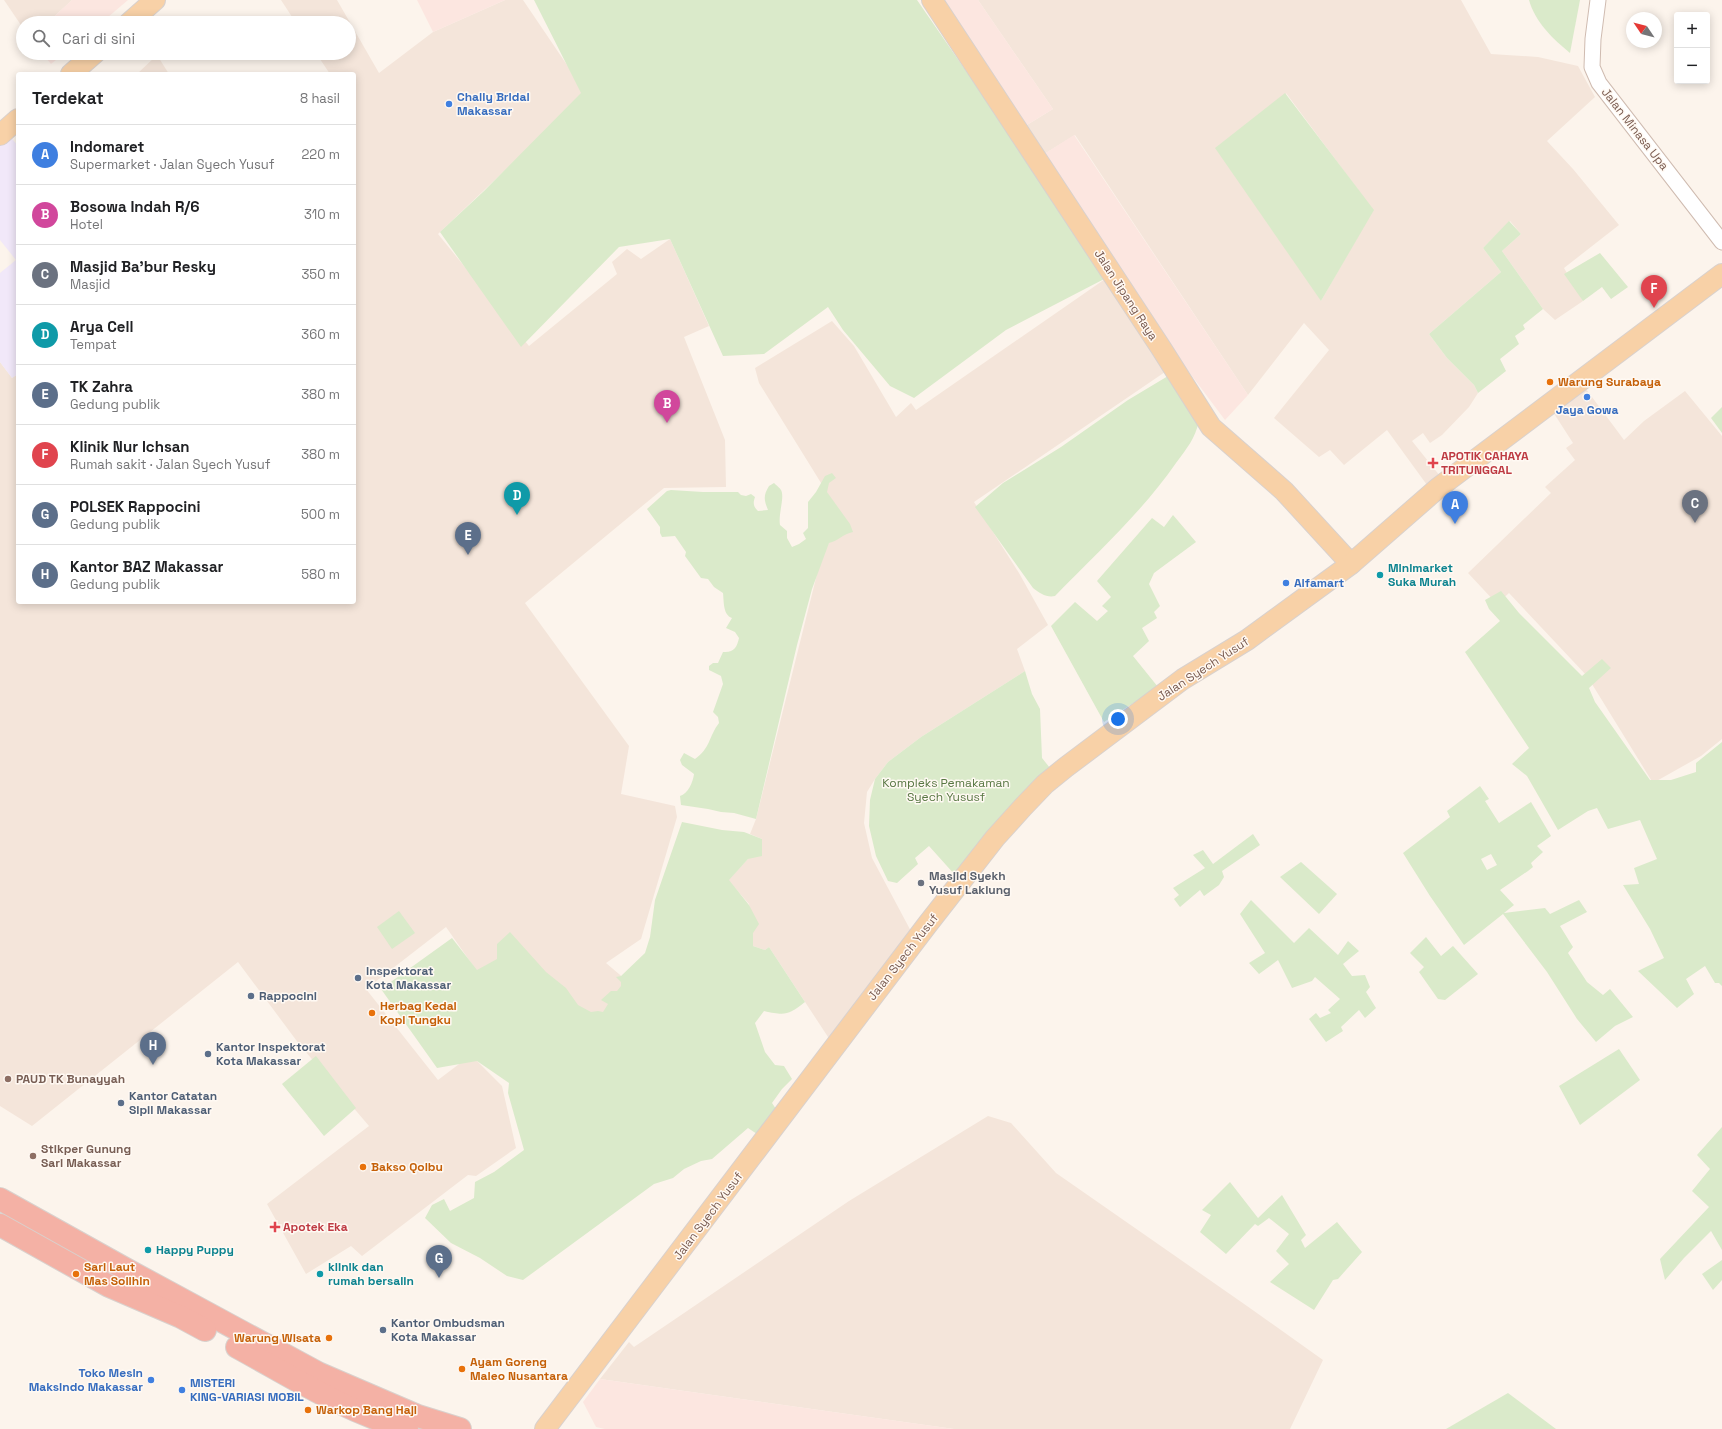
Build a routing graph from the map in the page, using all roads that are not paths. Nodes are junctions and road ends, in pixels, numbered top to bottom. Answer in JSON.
{"nodes":[{"id":1,"x":155,"y":0,"type":"edge"},
{"id":2,"x":932,"y":0,"type":"edge"},
{"id":3,"x":1598,"y":0,"type":"edge"},
{"id":4,"x":137,"y":16,"type":"edge"},
{"id":5,"x":86,"y":60,"type":"edge"},
{"id":6,"x":72,"y":72,"type":"edge"},
{"id":7,"x":16,"y":121,"type":"edge"},
{"id":8,"x":1,"y":134,"type":"edge"},
{"id":9,"x":1722,"y":242,"type":"edge"},
{"id":10,"x":1722,"y":274,"type":"edge"},
{"id":11,"x":1351,"y":564,"type":"junction"},
{"id":12,"x":0,"y":1199,"type":"edge"},
{"id":13,"x":0,"y":1225,"type":"edge"},
{"id":14,"x":185,"y":1310,"type":"junction"},
{"id":15,"x":407,"y":1429,"type":"edge"},
{"id":16,"x":460,"y":1429,"type":"edge"},
{"id":17,"x":545,"y":1429,"type":"edge"}],
"edges":[{"from":1,"to":4,"type":"main road"},
{"from":2,"to":11,"type":"main road","name":"Jalan Jipang Raya"},
{"from":3,"to":9,"type":"street","name":"Jalan Minasa Upa"},
{"from":5,"to":6,"type":"main road"},
{"from":7,"to":8,"type":"main road"},
{"from":10,"to":11,"type":"main road","name":"Jalan Syech Yusuf"},
{"from":11,"to":17,"type":"main road","name":"Jalan Syech Yusuf"},
{"from":12,"to":14,"type":"highway"},
{"from":13,"to":14,"type":"highway"},
{"from":14,"to":15,"type":"highway"},
{"from":14,"to":16,"type":"highway"}]}
